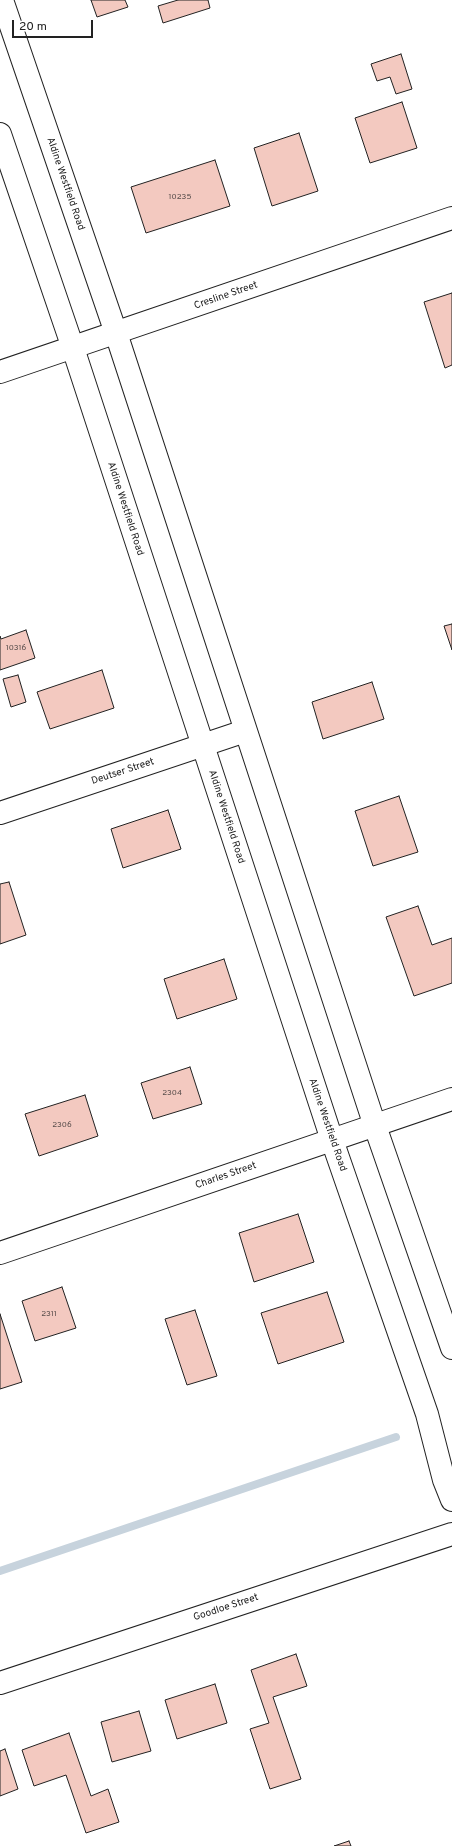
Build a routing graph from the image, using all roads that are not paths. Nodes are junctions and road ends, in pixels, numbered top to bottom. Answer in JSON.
{"nodes":[{"id":1,"x":2,"y":0,"type":"edge"},
{"id":2,"x":0,"y":134,"type":"edge"},
{"id":3,"x":452,"y":218,"type":"edge"},
{"id":4,"x":116,"y":333,"type":"junction"},
{"id":5,"x":73,"y":348,"type":"junction"},
{"id":6,"x":0,"y":372,"type":"edge"},
{"id":7,"x":245,"y":731,"type":"junction"},
{"id":8,"x":202,"y":746,"type":"junction"},
{"id":9,"x":0,"y":813,"type":"edge"},
{"id":10,"x":452,"y":1100,"type":"edge"},
{"id":11,"x":375,"y":1126,"type":"junction"},
{"id":12,"x":332,"y":1140,"type":"junction"},
{"id":13,"x":0,"y":1253,"type":"edge"},
{"id":14,"x":452,"y":1348,"type":"edge"},
{"id":15,"x":452,"y":1500,"type":"edge"},
{"id":16,"x":452,"y":1534,"type":"edge"},
{"id":17,"x":0,"y":1682,"type":"edge"}],
"edges":[{"from":1,"to":4,"type":"main road","name":"Aldine Westfield Road"},
{"from":2,"to":5,"type":"main road","name":"Aldine Westfield Road"},
{"from":3,"to":4,"type":"main road","name":"Cresline Street"},
{"from":4,"to":5,"type":"main road","name":"Cresline Street"},
{"from":4,"to":7,"type":"main road","name":"Aldine Westfield Road"},
{"from":5,"to":6,"type":"main road","name":"Cresline Street"},
{"from":5,"to":8,"type":"main road","name":"Aldine Westfield Road"},
{"from":7,"to":8,"type":"main road","name":"Deutser Street"},
{"from":7,"to":11,"type":"main road","name":"Aldine Westfield Road"},
{"from":8,"to":9,"type":"main road","name":"Deutser Street"},
{"from":8,"to":12,"type":"main road","name":"Aldine Westfield Road"},
{"from":10,"to":11,"type":"main road","name":"Charles Street"},
{"from":11,"to":12,"type":"main road","name":"Charles Street"},
{"from":11,"to":14,"type":"main road","name":"Aldine Westfield Road"},
{"from":12,"to":13,"type":"main road","name":"Charles Street"},
{"from":12,"to":15,"type":"main road","name":"Aldine Westfield Road"},
{"from":16,"to":17,"type":"main road","name":"Goodloe Street"}]}
